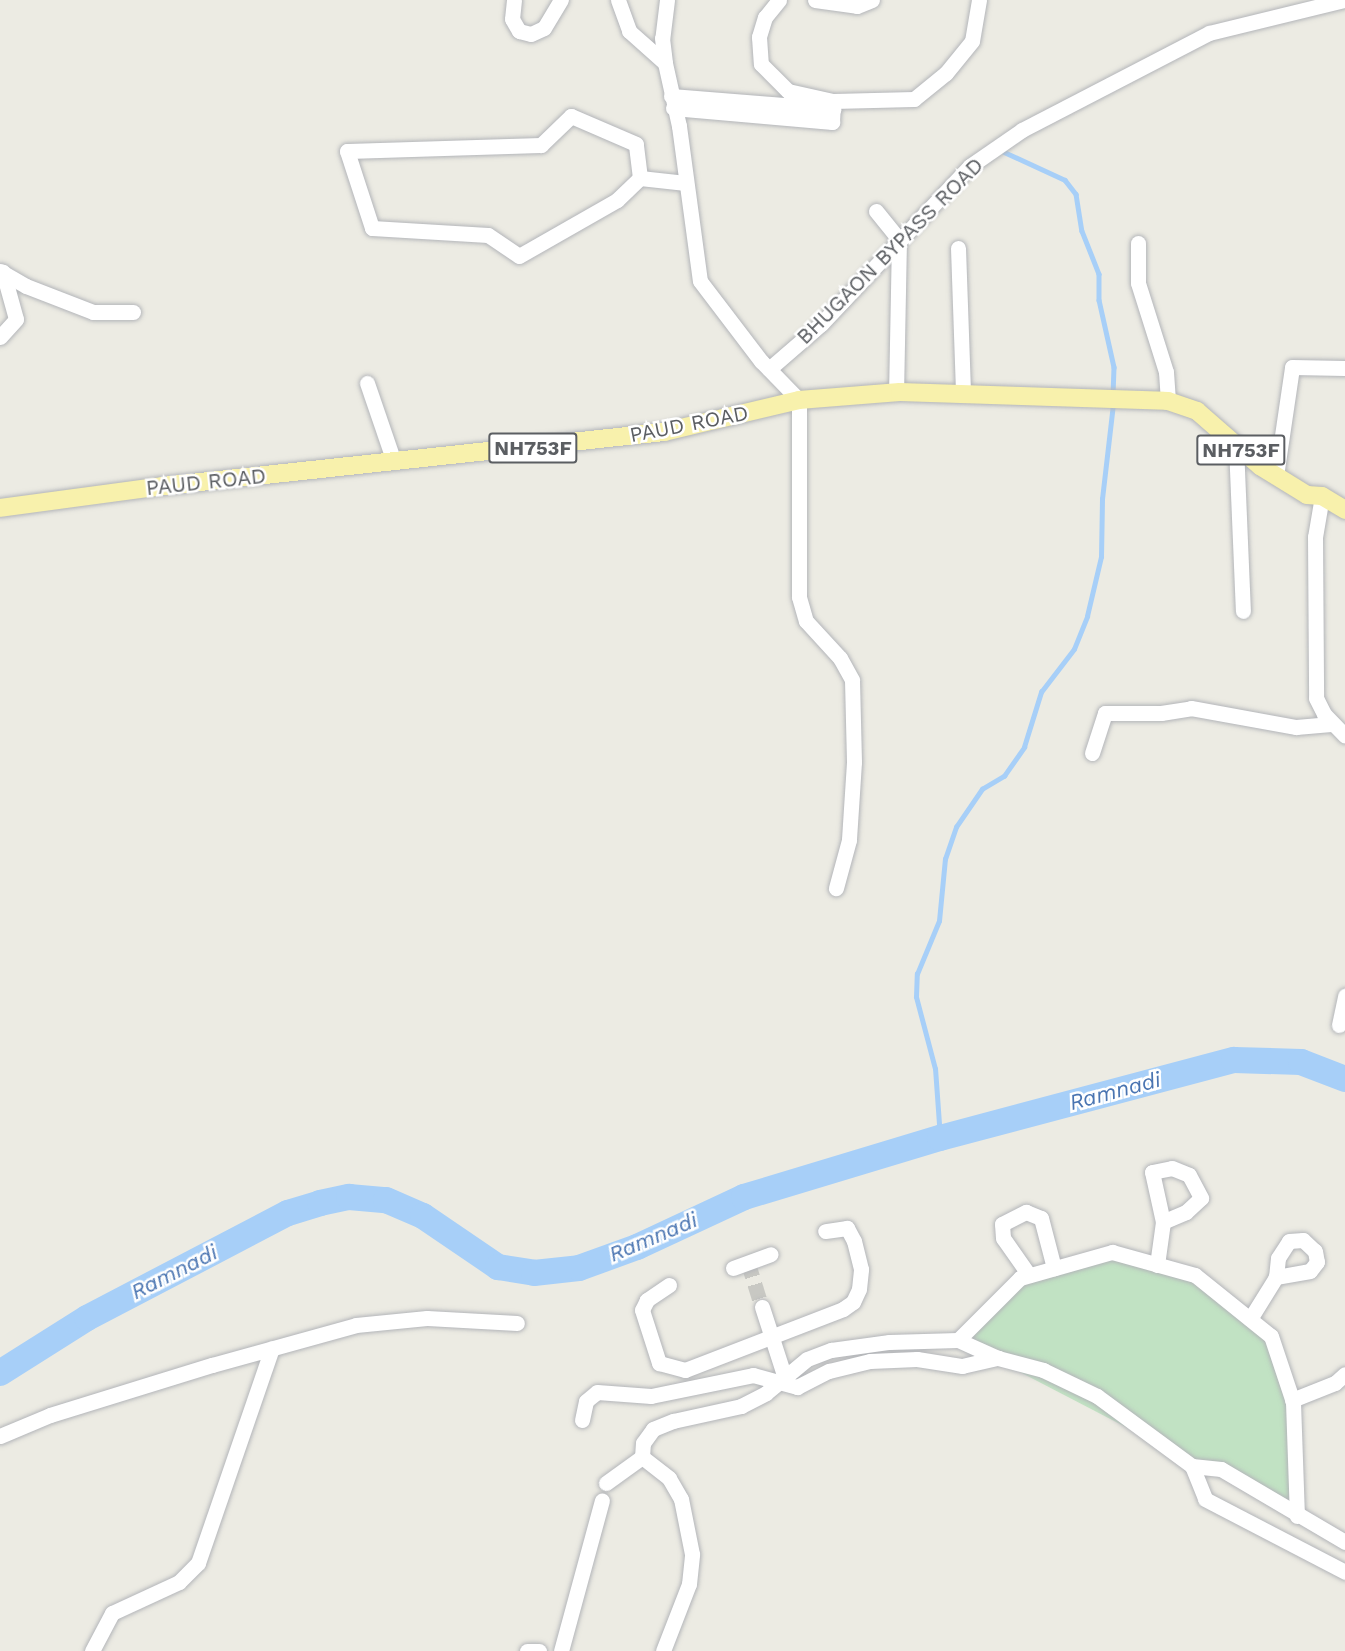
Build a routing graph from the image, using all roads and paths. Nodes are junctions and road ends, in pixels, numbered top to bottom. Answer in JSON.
{"nodes":[{"id":1,"x":514,"y":0,"type":"edge"},
{"id":2,"x":561,"y":0,"type":"edge"},
{"id":3,"x":618,"y":0,"type":"edge"},
{"id":4,"x":667,"y":0,"type":"edge"},
{"id":5,"x":779,"y":0,"type":"edge"},
{"id":6,"x":815,"y":0,"type":"edge"},
{"id":7,"x":872,"y":0,"type":"edge"},
{"id":8,"x":980,"y":0,"type":"edge"},
{"id":9,"x":1344,"y":0,"type":"edge"},
{"id":10,"x":664,"y":63,"type":"junction"},
{"id":11,"x":672,"y":102,"type":"junction"},
{"id":12,"x":833,"y":110,"type":"junction"},
{"id":13,"x":640,"y":178,"type":"junction"},
{"id":14,"x":686,"y":183,"type":"junction"},
{"id":15,"x":876,"y":211,"type":"dead end"},
{"id":16,"x":899,"y":239,"type":"junction"},
{"id":17,"x":1138,"y":243,"type":"dead end"},
{"id":18,"x":958,"y":248,"type":"dead end"},
{"id":19,"x":1,"y":271,"type":"edge"},
{"id":20,"x":133,"y":312,"type":"dead end"},
{"id":21,"x":0,"y":337,"type":"edge"},
{"id":22,"x":1345,"y":368,"type":"edge"},
{"id":23,"x":769,"y":369,"type":"junction"},
{"id":24,"x":367,"y":383,"type":"dead end"},
{"id":25,"x":896,"y":392,"type":"junction"},
{"id":26,"x":963,"y":393,"type":"junction"},
{"id":27,"x":799,"y":400,"type":"junction"},
{"id":28,"x":1168,"y":401,"type":"junction"},
{"id":29,"x":1236,"y":446,"type":"junction"},
{"id":30,"x":394,"y":462,"type":"junction"},
{"id":31,"x":1276,"y":476,"type":"junction"},
{"id":32,"x":1322,"y":496,"type":"junction"},
{"id":33,"x":0,"y":508,"type":"edge"},
{"id":34,"x":1345,"y":510,"type":"edge"},
{"id":35,"x":1243,"y":611,"type":"dead end"},
{"id":36,"x":1331,"y":724,"type":"junction"},
{"id":37,"x":1345,"y":736,"type":"edge"},
{"id":38,"x":1092,"y":753,"type":"dead end"},
{"id":39,"x":836,"y":888,"type":"dead end"},
{"id":40,"x":1345,"y":996,"type":"edge"},
{"id":41,"x":1339,"y":1024,"type":"dead end"},
{"id":42,"x":1163,"y":1222,"type":"dead end"},
{"id":43,"x":825,"y":1231,"type":"dead end"},
{"id":44,"x":771,"y":1254,"type":"dead end"},
{"id":45,"x":1157,"y":1264,"type":"junction"},
{"id":46,"x":733,"y":1268,"type":"dead end"},
{"id":47,"x":1054,"y":1269,"type":"junction"},
{"id":48,"x":1029,"y":1275,"type":"junction"},
{"id":49,"x":1276,"y":1277,"type":"dead end"},
{"id":50,"x":669,"y":1285,"type":"dead end"},
{"id":51,"x":762,"y":1307,"type":"tunnel mouth"},
{"id":52,"x":1250,"y":1319,"type":"junction"},
{"id":53,"x":517,"y":1323,"type":"dead end"},
{"id":54,"x":772,"y":1337,"type":"junction"},
{"id":55,"x":958,"y":1340,"type":"junction"},
{"id":56,"x":272,"y":1348,"type":"junction"},
{"id":57,"x":998,"y":1358,"type":"junction"},
{"id":58,"x":780,"y":1379,"type":"junction"},
{"id":59,"x":1342,"y":1381,"type":"edge"},
{"id":60,"x":1292,"y":1400,"type":"junction"},
{"id":61,"x":582,"y":1420,"type":"dead end"},
{"id":62,"x":0,"y":1436,"type":"edge"},
{"id":63,"x":642,"y":1457,"type":"junction"},
{"id":64,"x":1192,"y":1466,"type":"junction"},
{"id":65,"x":606,"y":1483,"type":"dead end"},
{"id":66,"x":602,"y":1500,"type":"dead end"},
{"id":67,"x":1297,"y":1516,"type":"junction"},
{"id":68,"x":1345,"y":1542,"type":"edge"},
{"id":69,"x":1345,"y":1572,"type":"edge"},
{"id":70,"x":93,"y":1651,"type":"edge"},
{"id":71,"x":527,"y":1651,"type":"edge"},
{"id":72,"x":539,"y":1651,"type":"edge"},
{"id":73,"x":561,"y":1651,"type":"edge"},
{"id":74,"x":663,"y":1651,"type":"edge"}],
"edges":[{"from":1,"to":2,"type":"street"},
{"from":3,"to":10,"type":"street"},
{"from":4,"to":10,"type":"street"},
{"from":5,"to":12,"type":"street"},
{"from":6,"to":7,"type":"street"},
{"from":8,"to":12,"type":"street"},
{"from":9,"to":16,"type":"street","name":"BHUGAON BYPASS ROAD"},
{"from":10,"to":11,"type":"street"},
{"from":11,"to":12,"type":"street"},
{"from":11,"to":14,"type":"street"},
{"from":13,"to":13,"type":"street"},
{"from":13,"to":14,"type":"street"},
{"from":14,"to":23,"type":"street"},
{"from":15,"to":16,"type":"street"},
{"from":16,"to":23,"type":"street","name":"BHUGAON BYPASS ROAD"},
{"from":16,"to":25,"type":"street"},
{"from":17,"to":28,"type":"street"},
{"from":18,"to":26,"type":"street"},
{"from":19,"to":20,"type":"street"},
{"from":19,"to":21,"type":"street"},
{"from":22,"to":31,"type":"street"},
{"from":23,"to":27,"type":"street"},
{"from":24,"to":30,"type":"street"},
{"from":25,"to":26,"type":"main road","name":"PAUD ROAD","number":"NH753F"},
{"from":25,"to":27,"type":"main road","name":"PAUD ROAD","number":"NH753F"},
{"from":26,"to":28,"type":"main road","name":"PAUD ROAD","number":"NH753F"},
{"from":27,"to":30,"type":"main road","name":"PAUD ROAD","number":"NH753F"},
{"from":27,"to":39,"type":"street"},
{"from":28,"to":29,"type":"main road","name":"PAUD ROAD","number":"NH753F"},
{"from":29,"to":31,"type":"main road","name":"PAUD ROAD","number":"NH753F"},
{"from":29,"to":35,"type":"street"},
{"from":30,"to":33,"type":"main road","name":"PAUD ROAD","number":"NH753F"},
{"from":31,"to":32,"type":"main road","name":"PAUD ROAD","number":"NH753F"},
{"from":32,"to":34,"type":"main road","name":"PAUD ROAD","number":"NH753F"},
{"from":32,"to":36,"type":"street"},
{"from":36,"to":37,"type":"street"},
{"from":36,"to":38,"type":"street"},
{"from":40,"to":41,"type":"street"},
{"from":42,"to":45,"type":"street"},
{"from":43,"to":54,"type":"street"},
{"from":44,"to":46,"type":"street"},
{"from":45,"to":47,"type":"street"},
{"from":45,"to":52,"type":"street"},
{"from":47,"to":48,"type":"street"},
{"from":47,"to":48,"type":"street"},
{"from":48,"to":55,"type":"street"},
{"from":49,"to":52,"type":"street"},
{"from":50,"to":54,"type":"street"},
{"from":51,"to":54,"type":"street"},
{"from":52,"to":60,"type":"street"},
{"from":53,"to":56,"type":"street"},
{"from":54,"to":58,"type":"street"},
{"from":55,"to":57,"type":"street"},
{"from":55,"to":58,"type":"street"},
{"from":56,"to":62,"type":"street"},
{"from":56,"to":70,"type":"street"},
{"from":57,"to":58,"type":"street"},
{"from":57,"to":64,"type":"street"},
{"from":58,"to":61,"type":"street"},
{"from":58,"to":63,"type":"street"},
{"from":59,"to":60,"type":"street"},
{"from":60,"to":67,"type":"street"},
{"from":63,"to":65,"type":"street"},
{"from":63,"to":74,"type":"street"},
{"from":64,"to":67,"type":"street"},
{"from":64,"to":69,"type":"street"},
{"from":66,"to":73,"type":"street"},
{"from":67,"to":68,"type":"street"},
{"from":71,"to":72,"type":"street"}]}
